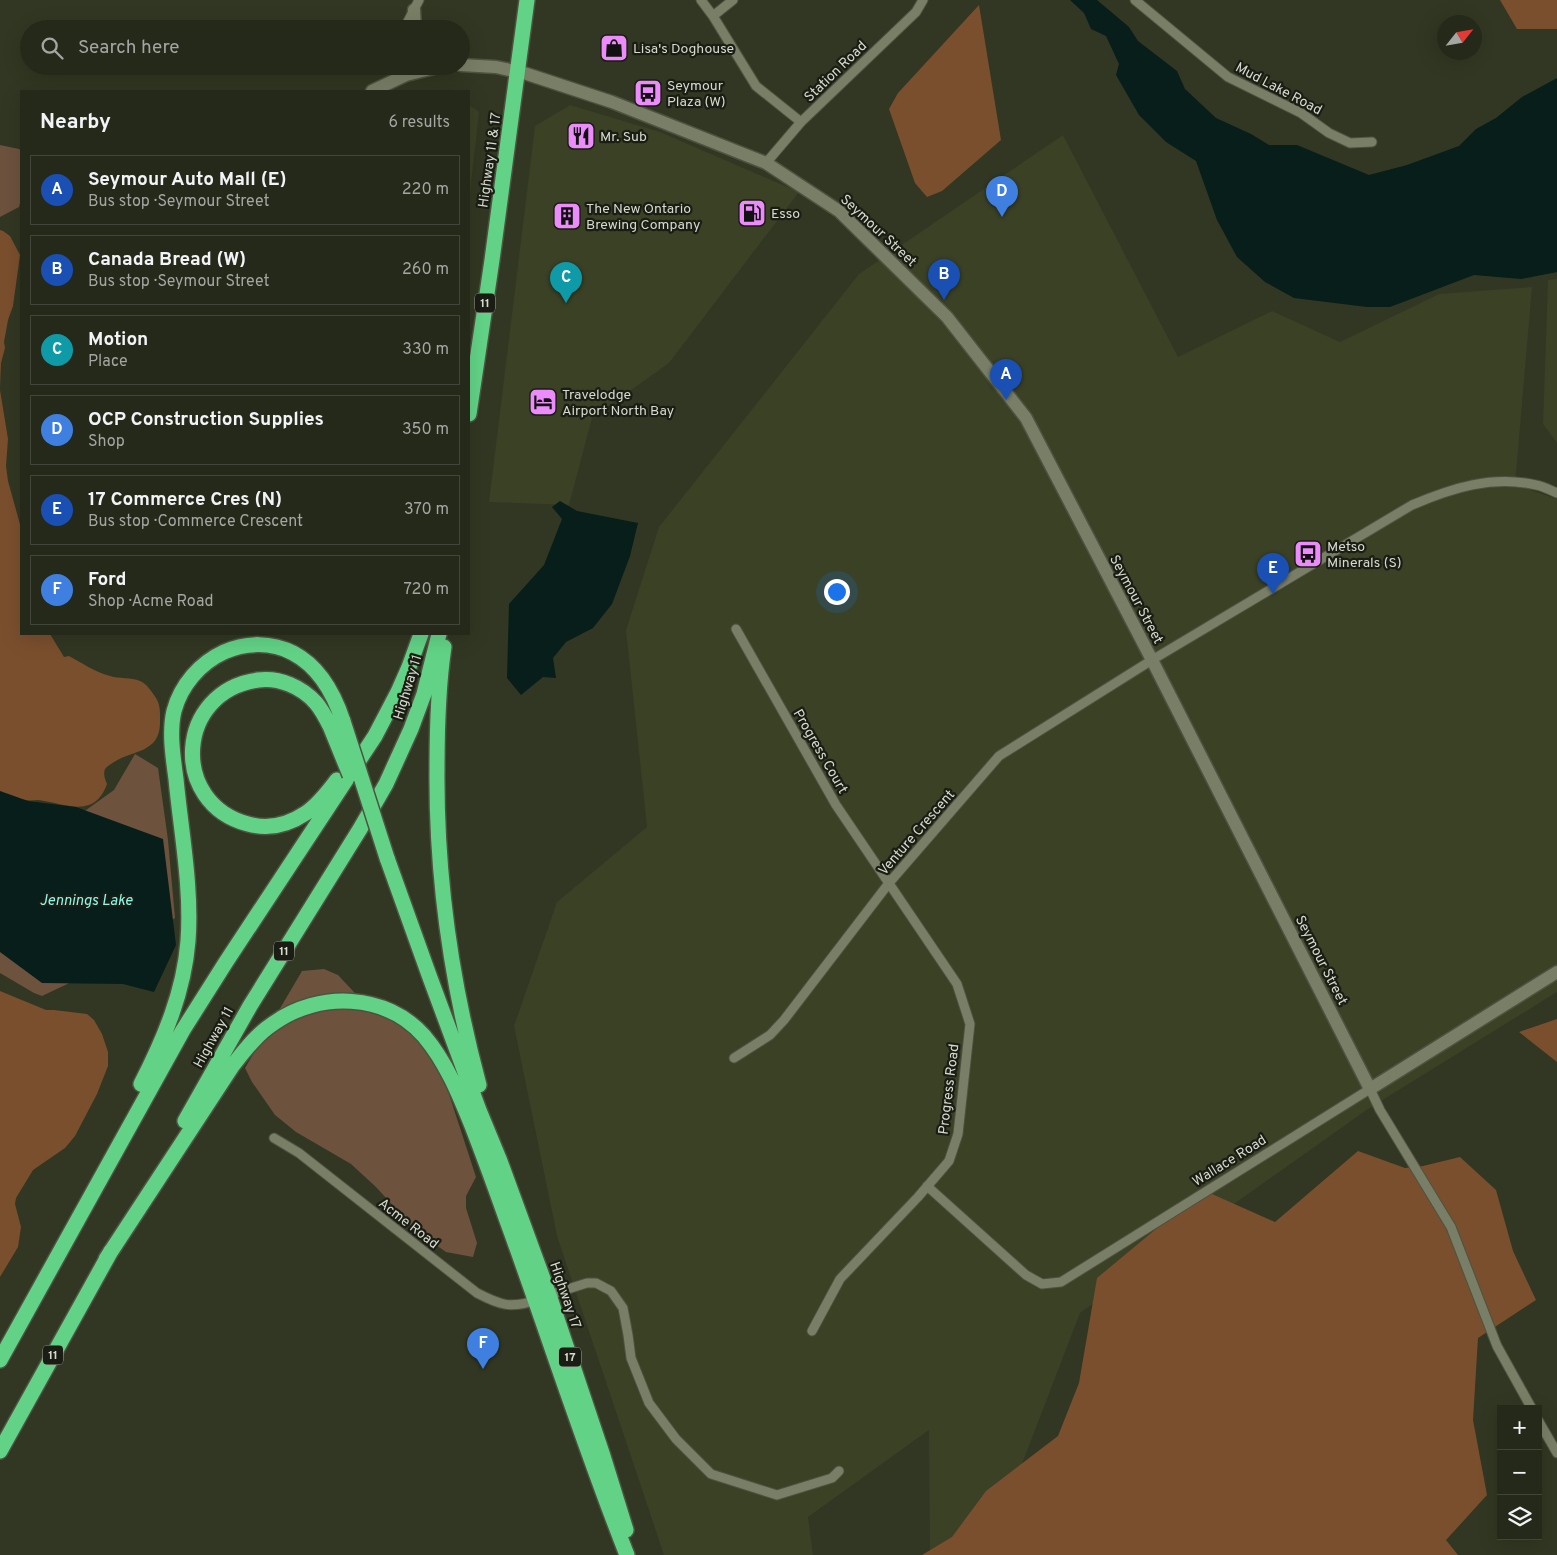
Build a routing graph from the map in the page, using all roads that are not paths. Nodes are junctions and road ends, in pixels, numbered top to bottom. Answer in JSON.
{"nodes":[{"id":1,"x":526,"y":0,"type":"edge"},
{"id":2,"x":702,"y":0,"type":"edge"},
{"id":3,"x":733,"y":0,"type":"edge"},
{"id":4,"x":923,"y":0,"type":"edge"},
{"id":5,"x":1135,"y":0,"type":"edge"},
{"id":6,"x":417,"y":5,"type":"edge"},
{"id":7,"x":713,"y":16,"type":"junction"},
{"id":8,"x":409,"y":20,"type":"edge"},
{"id":9,"x":416,"y":20,"type":"edge"},
{"id":10,"x":470,"y":65,"type":"edge"},
{"id":11,"x":517,"y":71,"type":"junction"},
{"id":12,"x":398,"y":75,"type":"edge"},
{"id":13,"x":374,"y":90,"type":"edge"},
{"id":14,"x":801,"y":122,"type":"junction"},
{"id":15,"x":1372,"y":142,"type":"dead end"},
{"id":16,"x":766,"y":163,"type":"junction"},
{"id":17,"x":470,"y":407,"type":"edge"},
{"id":18,"x":1557,"y":494,"type":"edge"},
{"id":19,"x":736,"y":629,"type":"dead end"},
{"id":20,"x":421,"y":635,"type":"edge"},
{"id":21,"x":438,"y":635,"type":"edge"},
{"id":22,"x":446,"y":635,"type":"edge"},
{"id":23,"x":1152,"y":660,"type":"junction"},
{"id":24,"x":409,"y":667,"type":"junction"},
{"id":25,"x":337,"y":724,"type":"junction"},
{"id":26,"x":889,"y":883,"type":"junction"},
{"id":27,"x":1557,"y":972,"type":"edge"},
{"id":28,"x":734,"y":1058,"type":"dead end"},
{"id":29,"x":1370,"y":1089,"type":"junction"},
{"id":30,"x":274,"y":1138,"type":"dead end"},
{"id":31,"x":494,"y":1163,"type":"junction"},
{"id":32,"x":927,"y":1186,"type":"junction"},
{"id":33,"x":65,"y":1241,"type":"junction"},
{"id":34,"x":106,"y":1259,"type":"junction"},
{"id":35,"x":542,"y":1298,"type":"junction"},
{"id":36,"x":812,"y":1331,"type":"dead end"},
{"id":37,"x":0,"y":1360,"type":"edge"},
{"id":38,"x":1530,"y":1405,"type":"edge"},
{"id":39,"x":1542,"y":1427,"type":"edge"},
{"id":40,"x":0,"y":1451,"type":"edge"},
{"id":41,"x":1557,"y":1453,"type":"edge"},
{"id":42,"x":838,"y":1471,"type":"dead end"},
{"id":43,"x":627,"y":1555,"type":"edge"},
{"id":44,"x":634,"y":1555,"type":"edge"}],
"edges":[{"from":1,"to":11,"type":"highway","name":"Highway 11 & 17","number":"11"},
{"from":2,"to":7,"type":"street"},
{"from":3,"to":7,"type":"street"},
{"from":4,"to":14,"type":"street","name":"Station Road"},
{"from":5,"to":15,"type":"street","name":"Mud Lake Road"},
{"from":6,"to":8,"type":"street"},
{"from":6,"to":9,"type":"street"},
{"from":7,"to":14,"type":"street"},
{"from":10,"to":11,"type":"street","name":"Seymour Street"},
{"from":11,"to":16,"type":"street","name":"Seymour Street"},
{"from":11,"to":17,"type":"highway","name":"Highway 11 & 17","number":"11"},
{"from":12,"to":13,"type":"street"},
{"from":14,"to":16,"type":"street","name":"Station Road"},
{"from":16,"to":23,"type":"street","name":"Seymour Street"},
{"from":18,"to":23,"type":"street","name":"Venture Crescent"},
{"from":19,"to":26,"type":"street","name":"Progress Court"},
{"from":20,"to":24,"type":"highway","name":"Highway 11"},
{"from":21,"to":34,"type":"highway","name":"Highway 11","number":"11"},
{"from":22,"to":31,"type":"highway"},
{"from":23,"to":26,"type":"street","name":"Venture Crescent"},
{"from":23,"to":29,"type":"street","name":"Seymour Street"},
{"from":24,"to":25,"type":"highway"},
{"from":24,"to":33,"type":"highway","name":"Highway 11"},
{"from":25,"to":31,"type":"highway","bridge":true},
{"from":25,"to":33,"type":"highway"},
{"from":26,"to":28,"type":"street","name":"Venture Crescent"},
{"from":26,"to":32,"type":"street","name":"Progress Road"},
{"from":27,"to":29,"type":"street","name":"Wallace Road"},
{"from":29,"to":32,"type":"street","name":"Wallace Road"},
{"from":29,"to":38,"type":"street","name":"Seymour Street"},
{"from":30,"to":35,"type":"street","name":"Acme Road"},
{"from":31,"to":34,"type":"highway"},
{"from":31,"to":35,"type":"highway","name":"Highway 17","number":"17"},
{"from":32,"to":36,"type":"street","name":"Progress Road"},
{"from":33,"to":37,"type":"highway","name":"Highway 11"},
{"from":34,"to":40,"type":"highway","name":"Highway 11","number":"11"},
{"from":35,"to":42,"type":"street"},
{"from":35,"to":43,"type":"highway","name":"Highway 17","number":"17"},
{"from":35,"to":44,"type":"highway","name":"Highway 17","number":"17"},
{"from":39,"to":41,"type":"street"}]}
